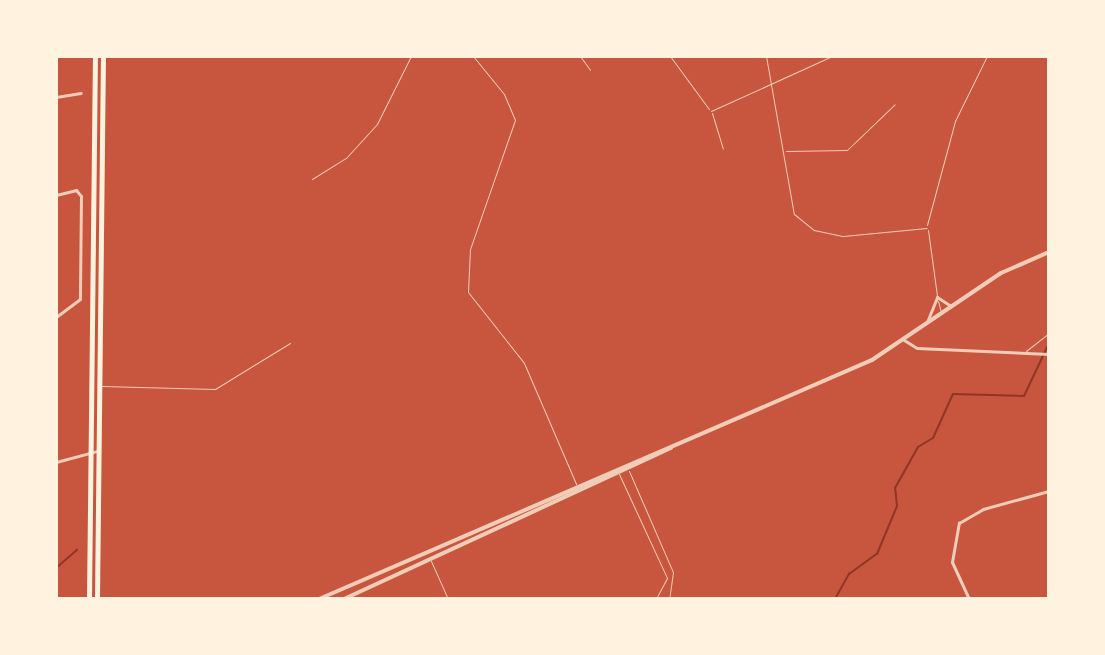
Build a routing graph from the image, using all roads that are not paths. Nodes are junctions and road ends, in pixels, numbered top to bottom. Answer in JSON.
{"nodes":[{"id":1,"x":95,"y":56,"type":"edge"},
{"id":2,"x":103,"y":56,"type":"edge"},
{"id":3,"x":411,"y":56,"type":"edge"},
{"id":4,"x":473,"y":56,"type":"edge"},
{"id":5,"x":580,"y":56,"type":"edge"},
{"id":6,"x":670,"y":56,"type":"edge"},
{"id":7,"x":766,"y":56,"type":"edge"},
{"id":8,"x":832,"y":56,"type":"edge"},
{"id":9,"x":987,"y":56,"type":"edge"},
{"id":10,"x":590,"y":70,"type":"dead end"},
{"id":11,"x":773,"y":81,"type":"junction"},
{"id":12,"x":81,"y":93,"type":"dead end"},
{"id":13,"x":56,"y":97,"type":"edge"},
{"id":14,"x":895,"y":104,"type":"dead end"},
{"id":15,"x":711,"y":111,"type":"junction"},
{"id":16,"x":723,"y":148,"type":"dead end"},
{"id":17,"x":784,"y":151,"type":"junction"},
{"id":18,"x":312,"y":179,"type":"dead end"},
{"id":19,"x":56,"y":195,"type":"edge"},
{"id":20,"x":927,"y":228,"type":"junction"},
{"id":21,"x":1049,"y":252,"type":"edge"},
{"id":22,"x":937,"y":297,"type":"junction"},
{"id":23,"x":952,"y":307,"type":"junction"},
{"id":24,"x":942,"y":314,"type":"junction"},
{"id":25,"x":56,"y":317,"type":"edge"},
{"id":26,"x":919,"y":330,"type":"junction"},
{"id":27,"x":1049,"y":333,"type":"edge"},
{"id":28,"x":904,"y":340,"type":"junction"},
{"id":29,"x":290,"y":343,"type":"dead end"},
{"id":30,"x":1024,"y":353,"type":"junction"},
{"id":31,"x":1049,"y":354,"type":"edge"},
{"id":32,"x":95,"y":385,"type":"junction"},
{"id":33,"x":676,"y":444,"type":"junction"},
{"id":34,"x":94,"y":451,"type":"junction"},
{"id":35,"x":56,"y":462,"type":"edge"},
{"id":36,"x":627,"y":465,"type":"junction"},
{"id":37,"x":617,"y":470,"type":"junction"},
{"id":38,"x":630,"y":472,"type":"junction"},
{"id":39,"x":621,"y":477,"type":"junction"},
{"id":40,"x":577,"y":487,"type":"junction"},
{"id":41,"x":1049,"y":491,"type":"edge"},
{"id":42,"x":580,"y":495,"type":"junction"},
{"id":43,"x":431,"y":561,"type":"junction"},
{"id":44,"x":89,"y":599,"type":"edge"},
{"id":45,"x":97,"y":599,"type":"edge"},
{"id":46,"x":319,"y":599,"type":"edge"},
{"id":47,"x":344,"y":599,"type":"edge"},
{"id":48,"x":448,"y":599,"type":"edge"},
{"id":49,"x":656,"y":599,"type":"edge"},
{"id":50,"x":669,"y":599,"type":"edge"},
{"id":51,"x":969,"y":599,"type":"edge"}],
"edges":[{"from":1,"to":32,"type":"highway"},
{"from":2,"to":32,"type":"highway"},
{"from":3,"to":18,"type":"lane"},
{"from":4,"to":40,"type":"lane"},
{"from":5,"to":10,"type":"lane"},
{"from":6,"to":15,"type":"lane"},
{"from":7,"to":11,"type":"lane"},
{"from":8,"to":11,"type":"lane"},
{"from":9,"to":20,"type":"lane"},
{"from":11,"to":15,"type":"lane"},
{"from":11,"to":17,"type":"lane"},
{"from":12,"to":13,"type":"street"},
{"from":14,"to":17,"type":"lane"},
{"from":15,"to":16,"type":"lane"},
{"from":17,"to":20,"type":"lane"},
{"from":19,"to":25,"type":"street"},
{"from":20,"to":22,"type":"lane"},
{"from":21,"to":23,"type":"street"},
{"from":22,"to":23,"type":"street"},
{"from":22,"to":24,"type":"lane"},
{"from":22,"to":26,"type":"street"},
{"from":23,"to":24,"type":"street"},
{"from":24,"to":26,"type":"street"},
{"from":26,"to":28,"type":"street"},
{"from":27,"to":30,"type":"lane"},
{"from":28,"to":30,"type":"street"},
{"from":28,"to":33,"type":"street"},
{"from":29,"to":32,"type":"lane"},
{"from":30,"to":31,"type":"street"},
{"from":32,"to":34,"type":"highway"},
{"from":33,"to":36,"type":"street"},
{"from":33,"to":38,"type":"street"},
{"from":34,"to":35,"type":"street"},
{"from":34,"to":44,"type":"highway"},
{"from":34,"to":45,"type":"highway"},
{"from":36,"to":37,"type":"street"},
{"from":36,"to":38,"type":"lane"},
{"from":37,"to":39,"type":"lane"},
{"from":37,"to":40,"type":"street"},
{"from":38,"to":39,"type":"street"},
{"from":38,"to":50,"type":"lane"},
{"from":39,"to":42,"type":"street"},
{"from":39,"to":49,"type":"lane"},
{"from":40,"to":42,"type":"lane"},
{"from":40,"to":46,"type":"street"},
{"from":41,"to":51,"type":"street"},
{"from":42,"to":43,"type":"street"},
{"from":43,"to":47,"type":"street"},
{"from":43,"to":48,"type":"lane"}]}
